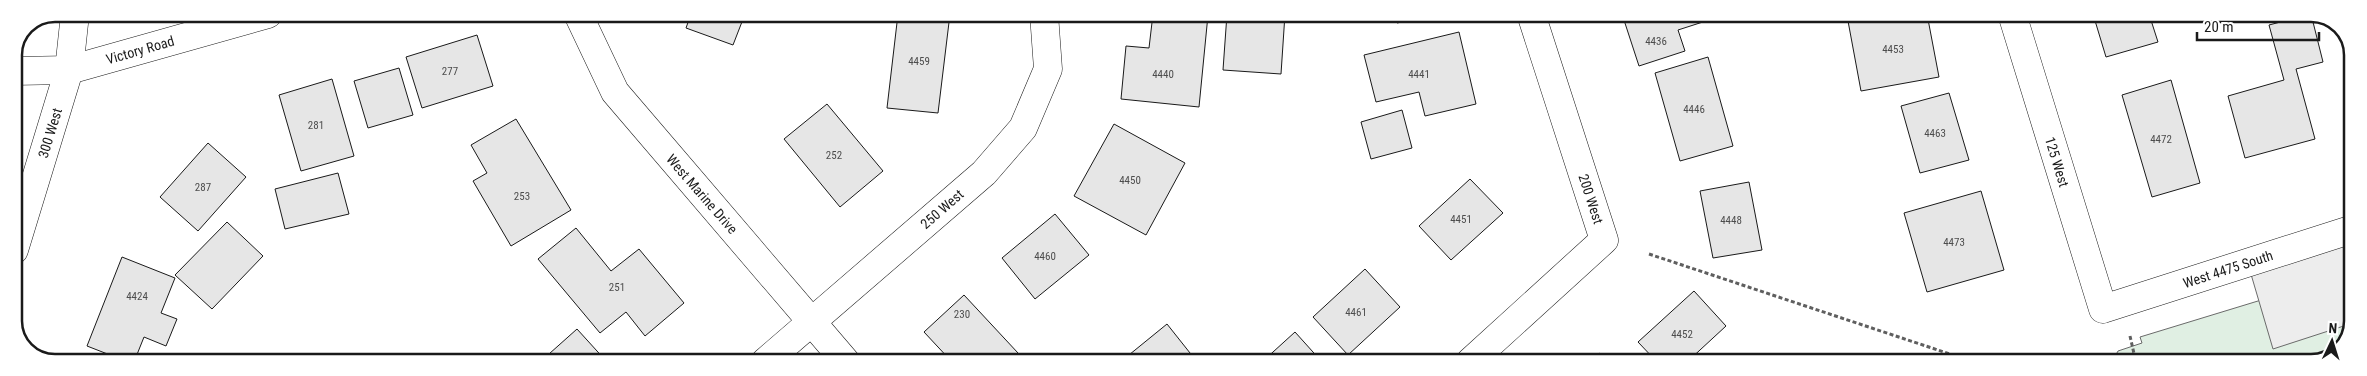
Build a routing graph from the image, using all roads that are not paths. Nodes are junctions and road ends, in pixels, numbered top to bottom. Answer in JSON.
{"nodes":[{"id":1,"x":74,"y":23,"type":"edge"},
{"id":2,"x":236,"y":23,"type":"edge"},
{"id":3,"x":582,"y":23,"type":"edge"},
{"id":4,"x":1045,"y":23,"type":"edge"},
{"id":5,"x":1534,"y":23,"type":"edge"},
{"id":6,"x":2015,"y":23,"type":"edge"},
{"id":7,"x":69,"y":70,"type":"junction"},
{"id":8,"x":22,"y":72,"type":"edge"},
{"id":9,"x":23,"y":222,"type":"edge"},
{"id":10,"x":2344,"y":232,"type":"edge"},
{"id":11,"x":2103,"y":309,"type":"joint"},
{"id":12,"x":811,"y":321,"type":"junction"},
{"id":13,"x":775,"y":353,"type":"edge"},
{"id":14,"x":839,"y":353,"type":"edge"},
{"id":15,"x":1479,"y":354,"type":"edge"}],
"edges":[{"from":1,"to":7,"type":"street","name":"300 West"},
{"from":2,"to":7,"type":"street","name":"Victory Road"},
{"from":3,"to":12,"type":"street","name":"West Marine Drive"},
{"from":4,"to":12,"type":"street","name":"250 West"},
{"from":5,"to":15,"type":"street","name":"200 West"},
{"from":6,"to":11,"type":"street","name":"125 West"},
{"from":7,"to":8,"type":"street","name":"Victory Road"},
{"from":7,"to":9,"type":"street","name":"300 West"},
{"from":10,"to":11,"type":"street","name":"West 4475 South"},
{"from":12,"to":13,"type":"street","name":"250 West"},
{"from":12,"to":14,"type":"street","name":"West Marine Drive"}]}
